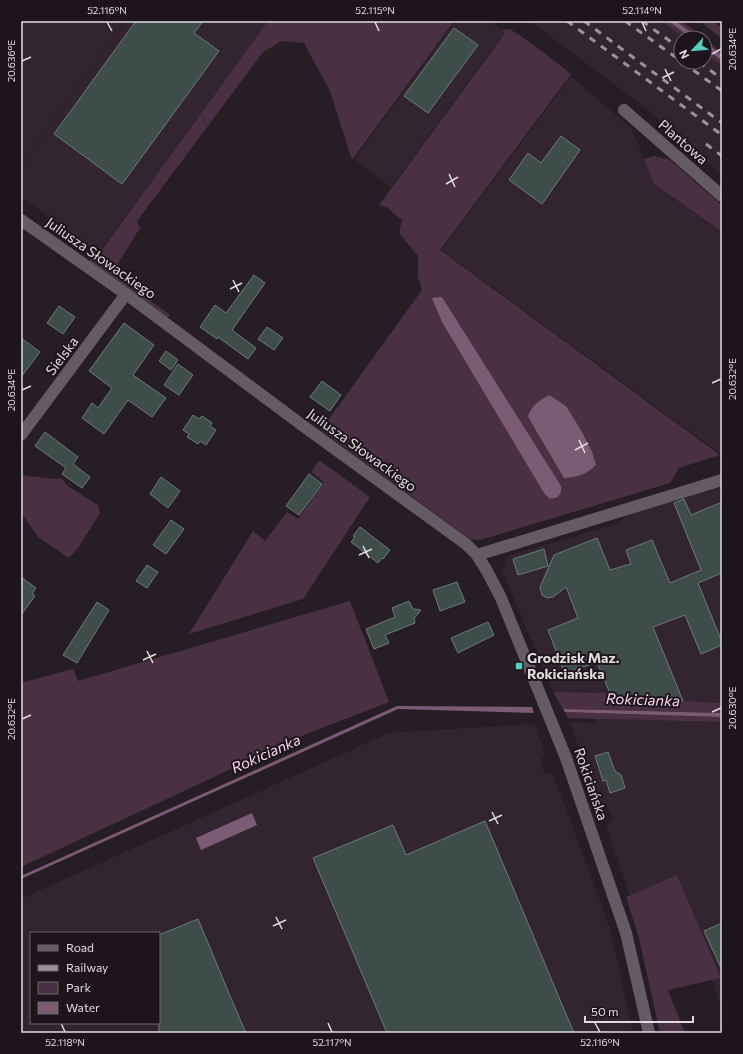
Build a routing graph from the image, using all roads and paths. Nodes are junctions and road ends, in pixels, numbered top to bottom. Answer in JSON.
{"nodes":[{"id":1,"x":624,"y":110,"type":"dead end"},
{"id":2,"x":722,"y":196,"type":"edge"},
{"id":3,"x":21,"y":220,"type":"edge"},
{"id":4,"x":126,"y":294,"type":"junction"},
{"id":5,"x":21,"y":435,"type":"edge"},
{"id":6,"x":722,"y":480,"type":"edge"},
{"id":7,"x":477,"y":555,"type":"junction"},
{"id":8,"x":649,"y":1033,"type":"edge"}],
"edges":[{"from":1,"to":2,"type":"street","name":"Plantowa"},
{"from":3,"to":4,"type":"street","name":"Juliusza Słowackiego"},
{"from":4,"to":5,"type":"street","name":"Sielska"},
{"from":4,"to":7,"type":"street","name":"Juliusza Słowackiego"},
{"from":6,"to":7,"type":"street"},
{"from":7,"to":8,"type":"street","name":"Rokiciańska"}]}
